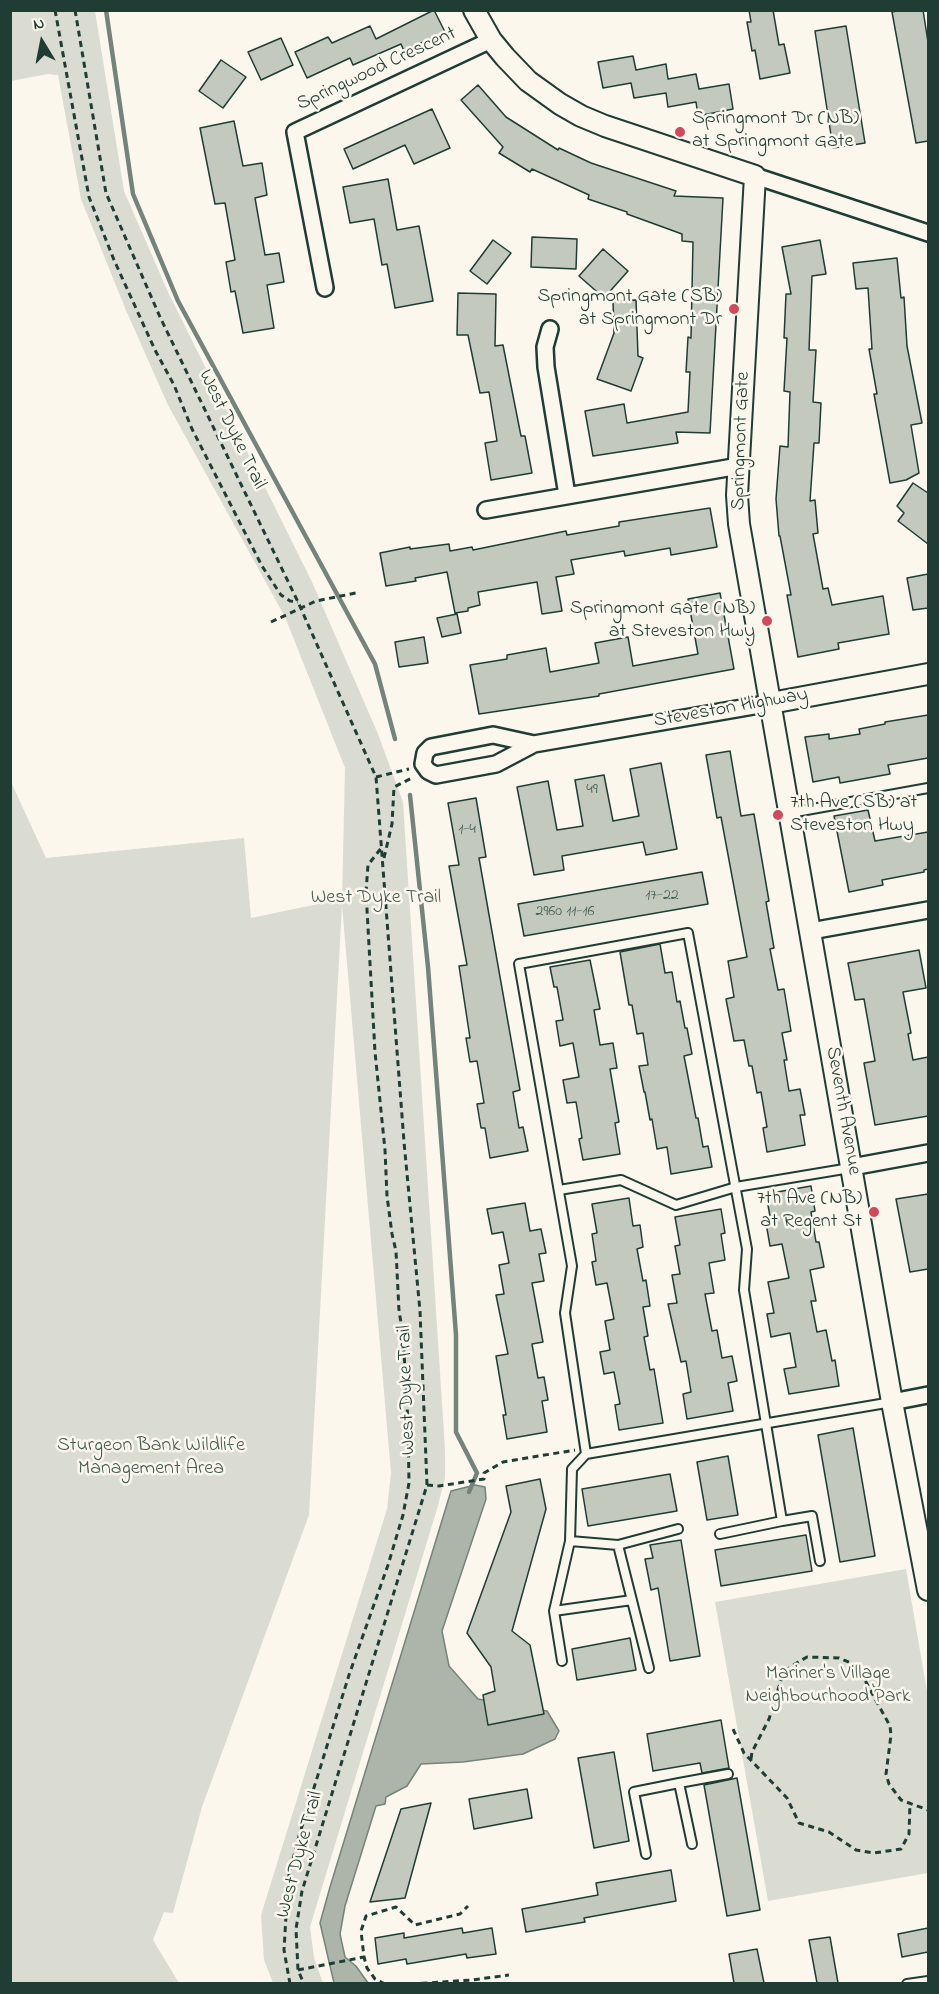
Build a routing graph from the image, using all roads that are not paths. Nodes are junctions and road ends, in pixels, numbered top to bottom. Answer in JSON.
{"nodes":[{"id":1,"x":474,"y":10,"type":"edge"},
{"id":2,"x":491,"y":40,"type":"junction"},
{"id":3,"x":755,"y":176,"type":"junction"},
{"id":4,"x":928,"y":233,"type":"edge"},
{"id":5,"x":325,"y":288,"type":"dead end"},
{"id":6,"x":550,"y":329,"type":"dead end"},
{"id":7,"x":739,"y":466,"type":"junction"},
{"id":8,"x":567,"y":495,"type":"junction"},
{"id":9,"x":486,"y":510,"type":"dead end"},
{"id":10,"x":928,"y":674,"type":"edge"},
{"id":11,"x":771,"y":703,"type":"junction"},
{"id":12,"x":534,"y":744,"type":"junction"},
{"id":13,"x":928,"y":788,"type":"edge"},
{"id":14,"x":790,"y":813,"type":"junction"},
{"id":15,"x":928,"y":910,"type":"edge"},
{"id":16,"x":811,"y":931,"type":"junction"},
{"id":17,"x":928,"y":1153,"type":"edge"},
{"id":18,"x":852,"y":1167,"type":"junction"},
{"id":19,"x":736,"y":1187,"type":"junction"},
{"id":20,"x":559,"y":1190,"type":"junction"},
{"id":21,"x":928,"y":1395,"type":"edge"},
{"id":22,"x":892,"y":1402,"type":"junction"},
{"id":23,"x":766,"y":1424,"type":"junction"},
{"id":24,"x":586,"y":1451,"type":"junction"},
{"id":25,"x":782,"y":1521,"type":"junction"},
{"id":26,"x":678,"y":1528,"type":"dead end"},
{"id":27,"x":720,"y":1534,"type":"dead end"},
{"id":28,"x":570,"y":1541,"type":"junction"},
{"id":29,"x":618,"y":1545,"type":"junction"},
{"id":30,"x":820,"y":1561,"type":"dead end"},
{"id":31,"x":928,"y":1590,"type":"edge"},
{"id":32,"x":632,"y":1600,"type":"junction"},
{"id":33,"x":554,"y":1611,"type":"junction"},
{"id":34,"x":562,"y":1661,"type":"dead end"},
{"id":35,"x":650,"y":1668,"type":"dead end"},
{"id":36,"x":728,"y":1774,"type":"dead end"},
{"id":37,"x":679,"y":1783,"type":"junction"},
{"id":38,"x":692,"y":1844,"type":"dead end"},
{"id":39,"x":646,"y":1854,"type":"dead end"},
{"id":40,"x":928,"y":1981,"type":"edge"},
{"id":41,"x":907,"y":1983,"type":"edge"}],
"edges":[{"from":1,"to":2,"type":"street"},
{"from":2,"to":3,"type":"street"},
{"from":2,"to":5,"type":"street","name":"Springwood Crescent"},
{"from":3,"to":4,"type":"street"},
{"from":3,"to":7,"type":"street","name":"Springmont Gate"},
{"from":6,"to":8,"type":"street"},
{"from":7,"to":8,"type":"street"},
{"from":7,"to":11,"type":"street","name":"Springmont Gate"},
{"from":8,"to":9,"type":"street"},
{"from":10,"to":11,"type":"street","name":"Steveston Highway"},
{"from":11,"to":12,"type":"street","name":"Steveston Highway"},
{"from":11,"to":14,"type":"street","name":"Seventh Avenue"},
{"from":12,"to":12,"type":"street","name":"Steveston Highway"},
{"from":13,"to":14,"type":"lane"},
{"from":14,"to":16,"type":"street","name":"Seventh Avenue"},
{"from":15,"to":16,"type":"street"},
{"from":16,"to":18,"type":"street","name":"Seventh Avenue"},
{"from":17,"to":18,"type":"street"},
{"from":18,"to":19,"type":"lane"},
{"from":18,"to":22,"type":"street","name":"Seventh Avenue"},
{"from":19,"to":20,"type":"lane"},
{"from":19,"to":20,"type":"lane"},
{"from":19,"to":23,"type":"lane"},
{"from":20,"to":24,"type":"lane"},
{"from":21,"to":22,"type":"street"},
{"from":22,"to":23,"type":"lane"},
{"from":22,"to":31,"type":"street","name":"Seventh Avenue"},
{"from":23,"to":24,"type":"lane"},
{"from":23,"to":25,"type":"lane"},
{"from":24,"to":28,"type":"lane"},
{"from":25,"to":27,"type":"lane"},
{"from":25,"to":30,"type":"lane"},
{"from":26,"to":29,"type":"lane"},
{"from":28,"to":29,"type":"lane"},
{"from":28,"to":33,"type":"lane"},
{"from":29,"to":32,"type":"lane"},
{"from":32,"to":33,"type":"lane"},
{"from":32,"to":35,"type":"lane"},
{"from":33,"to":34,"type":"lane"},
{"from":36,"to":37,"type":"lane"},
{"from":37,"to":38,"type":"lane"},
{"from":37,"to":39,"type":"lane"},
{"from":40,"to":41,"type":"lane"}]}
